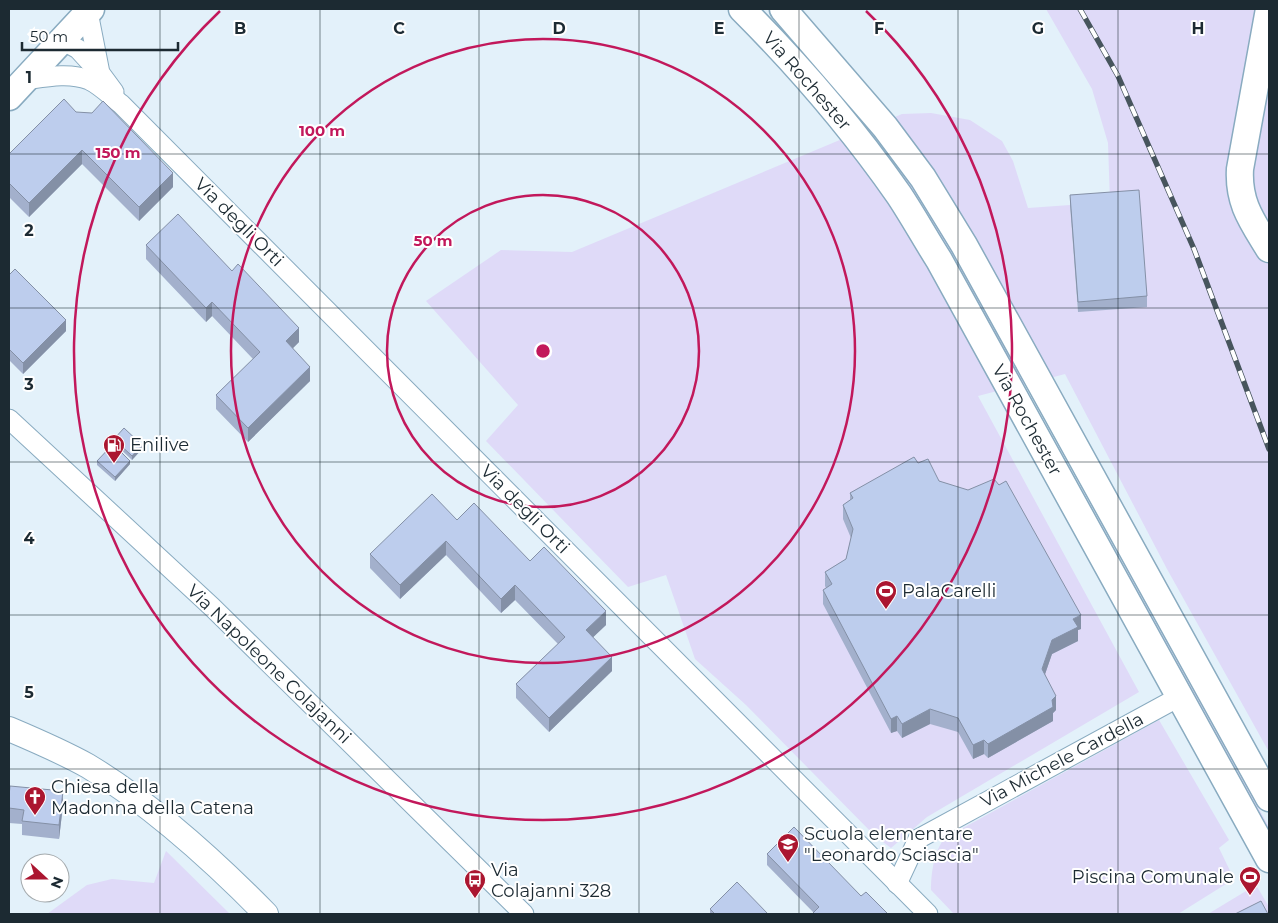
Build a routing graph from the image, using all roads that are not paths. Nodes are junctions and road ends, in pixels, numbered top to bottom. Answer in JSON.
{"nodes":[{"id":1,"x":742,"y":9,"type":"edge"},
{"id":2,"x":783,"y":9,"type":"edge"},
{"id":3,"x":1269,"y":9,"type":"edge"},
{"id":4,"x":90,"y":10,"type":"edge"},
{"id":5,"x":62,"y":40,"type":"junction"},
{"id":6,"x":95,"y":76,"type":"junction"},
{"id":7,"x":17,"y":89,"type":"edge"},
{"id":8,"x":1269,"y":249,"type":"edge"},
{"id":9,"x":9,"y":420,"type":"edge"},
{"id":10,"x":1180,"y":697,"type":"junction"},
{"id":11,"x":9,"y":729,"type":"edge"},
{"id":12,"x":1269,"y":798,"type":"edge"},
{"id":13,"x":1269,"y":859,"type":"edge"},
{"id":14,"x":898,"y":884,"type":"junction"},
{"id":15,"x":266,"y":914,"type":"edge"},
{"id":16,"x":524,"y":914,"type":"edge"},
{"id":17,"x":928,"y":914,"type":"edge"}],
"edges":[{"from":1,"to":10,"type":"main road","name":"Via Rochester"},
{"from":2,"to":12,"type":"main road","name":"Via Rochester"},
{"from":3,"to":8,"type":"main road"},
{"from":4,"to":5,"type":"main road"},
{"from":4,"to":6,"type":"street"},
{"from":5,"to":6,"type":"street","name":"Via degli Orti"},
{"from":5,"to":7,"type":"main road"},
{"from":6,"to":7,"type":"street"},
{"from":6,"to":14,"type":"street","name":"Via degli Orti"},
{"from":9,"to":16,"type":"street","name":"Via Napoleone Colajanni"},
{"from":10,"to":13,"type":"main road","name":"Via Rochester"},
{"from":10,"to":14,"type":"street","name":"Via Michele Cardella"},
{"from":11,"to":15,"type":"street"},
{"from":14,"to":17,"type":"street","name":"Via degli Orti"}]}
